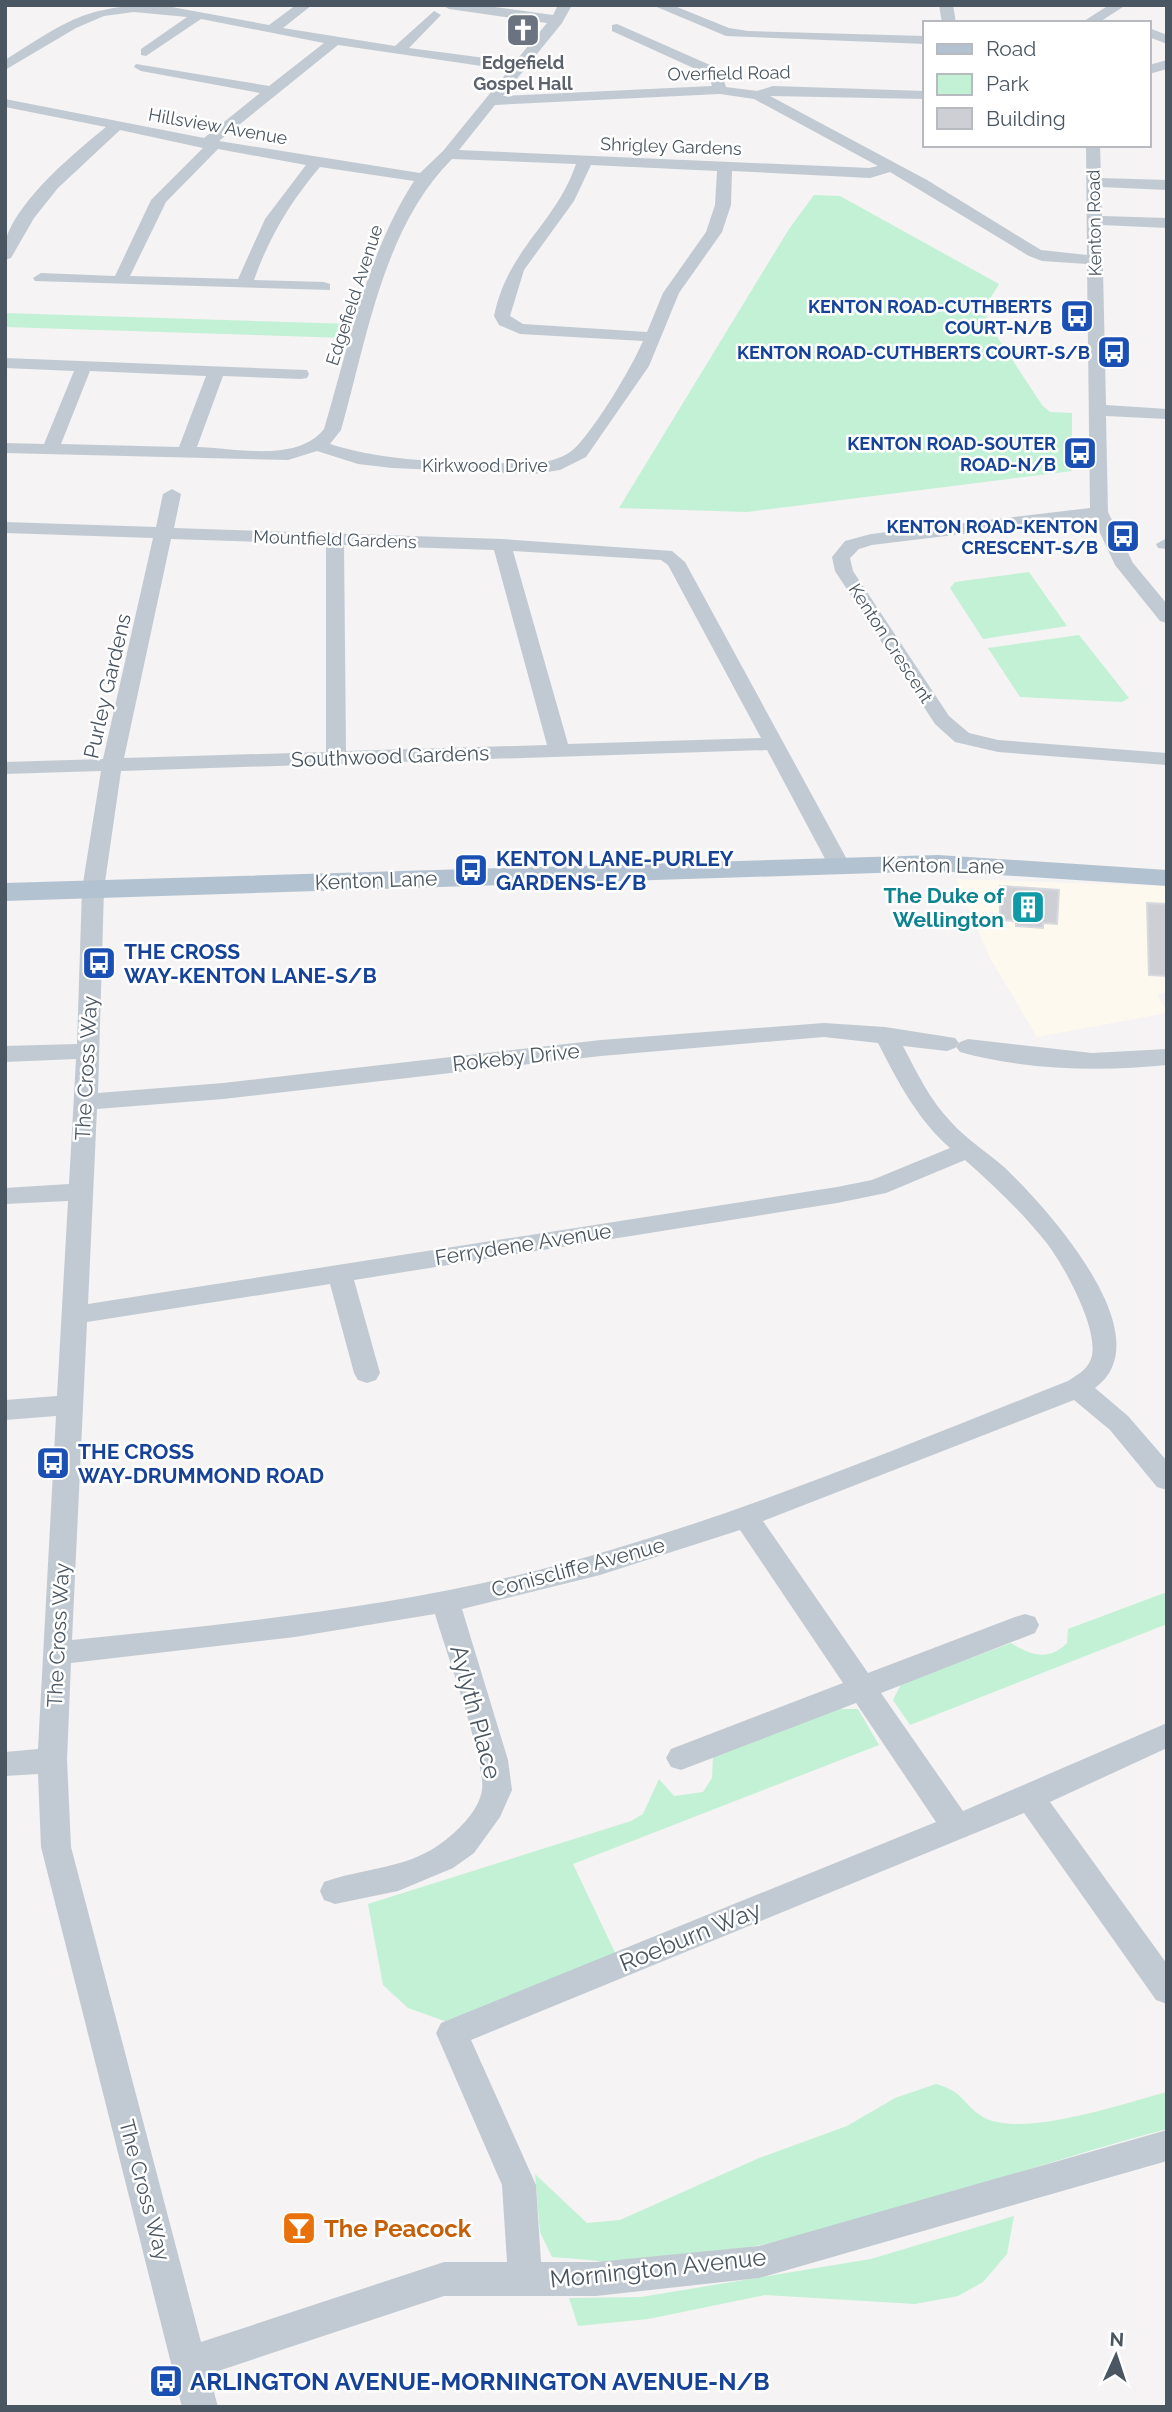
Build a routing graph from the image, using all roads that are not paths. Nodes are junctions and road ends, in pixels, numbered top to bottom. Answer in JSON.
{"nodes":[{"id":1,"x":305,"y":5,"type":"edge"},
{"id":2,"x":449,"y":5,"type":"edge"},
{"id":3,"x":565,"y":5,"type":"edge"},
{"id":4,"x":659,"y":5,"type":"edge"},
{"id":5,"x":712,"y":5,"type":"edge"},
{"id":6,"x":1119,"y":5,"type":"edge"},
{"id":7,"x":112,"y":8,"type":"edge"},
{"id":8,"x":192,"y":11,"type":"edge"},
{"id":9,"x":434,"y":15,"type":"dead end"},
{"id":10,"x":1103,"y":15,"type":"junction"},
{"id":11,"x":557,"y":20,"type":"junction"},
{"id":12,"x":1092,"y":21,"type":"edge"},
{"id":13,"x":1124,"y":21,"type":"edge"},
{"id":14,"x":704,"y":24,"type":"junction"},
{"id":15,"x":617,"y":28,"type":"dead end"},
{"id":16,"x":271,"y":30,"type":"junction"},
{"id":17,"x":1151,"y":33,"type":"edge"},
{"id":18,"x":923,"y":40,"type":"edge"},
{"id":19,"x":1167,"y":40,"type":"edge"},
{"id":20,"x":335,"y":41,"type":"junction"},
{"id":21,"x":5,"y":46,"type":"edge"},
{"id":22,"x":400,"y":50,"type":"junction"},
{"id":23,"x":29,"y":52,"type":"junction"},
{"id":24,"x":146,"y":52,"type":"dead end"},
{"id":25,"x":5,"y":66,"type":"edge"},
{"id":26,"x":141,"y":67,"type":"dead end"},
{"id":27,"x":519,"y":67,"type":"junction"},
{"id":28,"x":720,"y":90,"type":"junction"},
{"id":29,"x":272,"y":91,"type":"junction"},
{"id":30,"x":923,"y":94,"type":"edge"},
{"id":31,"x":758,"y":95,"type":"junction"},
{"id":32,"x":491,"y":101,"type":"junction"},
{"id":33,"x":5,"y":103,"type":"edge"},
{"id":34,"x":115,"y":127,"type":"junction"},
{"id":35,"x":209,"y":144,"type":"junction"},
{"id":36,"x":1093,"y":147,"type":"edge"},
{"id":37,"x":448,"y":154,"type":"junction"},
{"id":38,"x":316,"y":162,"type":"junction"},
{"id":39,"x":584,"y":162,"type":"junction"},
{"id":40,"x":892,"y":166,"type":"junction"},
{"id":41,"x":725,"y":167,"type":"junction"},
{"id":42,"x":425,"y":178,"type":"junction"},
{"id":43,"x":1093,"y":182,"type":"junction"},
{"id":44,"x":1167,"y":185,"type":"edge"},
{"id":45,"x":5,"y":216,"type":"edge"},
{"id":46,"x":26,"y":216,"type":"junction"},
{"id":47,"x":1093,"y":220,"type":"junction"},
{"id":48,"x":1167,"y":223,"type":"edge"},
{"id":49,"x":5,"y":255,"type":"edge"},
{"id":50,"x":1094,"y":260,"type":"junction"},
{"id":51,"x":41,"y":278,"type":"dead end"},
{"id":52,"x":120,"y":281,"type":"junction"},
{"id":53,"x":244,"y":285,"type":"junction"},
{"id":54,"x":324,"y":287,"type":"dead end"},
{"id":55,"x":655,"y":337,"type":"junction"},
{"id":56,"x":5,"y":363,"type":"edge"},
{"id":57,"x":84,"y":366,"type":"junction"},
{"id":58,"x":216,"y":371,"type":"junction"},
{"id":59,"x":301,"y":373,"type":"dead end"},
{"id":60,"x":1099,"y":410,"type":"junction"},
{"id":61,"x":1167,"y":414,"type":"edge"},
{"id":62,"x":320,"y":443,"type":"junction"},
{"id":63,"x":5,"y":448,"type":"edge"},
{"id":64,"x":50,"y":450,"type":"junction"},
{"id":65,"x":186,"y":453,"type":"junction"},
{"id":66,"x":172,"y":494,"type":"dead end"},
{"id":67,"x":1100,"y":512,"type":"junction"},
{"id":68,"x":5,"y":527,"type":"edge"},
{"id":69,"x":165,"y":533,"type":"junction"},
{"id":70,"x":335,"y":539,"type":"junction"},
{"id":71,"x":502,"y":545,"type":"junction"},
{"id":72,"x":1167,"y":617,"type":"edge"},
{"id":73,"x":774,"y":744,"type":"junction"},
{"id":74,"x":559,"y":750,"type":"junction"},
{"id":75,"x":336,"y":758,"type":"junction"},
{"id":76,"x":1167,"y":759,"type":"edge"},
{"id":77,"x":112,"y":765,"type":"junction"},
{"id":78,"x":5,"y":768,"type":"edge"},
{"id":79,"x":839,"y":865,"type":"junction"},
{"id":80,"x":1167,"y":878,"type":"edge"},
{"id":81,"x":93,"y":889,"type":"junction"},
{"id":82,"x":5,"y":892,"type":"edge"},
{"id":83,"x":885,"y":1034,"type":"junction"},
{"id":84,"x":88,"y":1051,"type":"junction"},
{"id":85,"x":5,"y":1054,"type":"edge"},
{"id":86,"x":1163,"y":1064,"type":"edge"},
{"id":87,"x":85,"y":1102,"type":"junction"},
{"id":88,"x":965,"y":1151,"type":"junction"},
{"id":89,"x":81,"y":1192,"type":"junction"},
{"id":90,"x":5,"y":1196,"type":"edge"},
{"id":91,"x":340,"y":1273,"type":"junction"},
{"id":92,"x":74,"y":1315,"type":"junction"},
{"id":93,"x":368,"y":1373,"type":"dead end"},
{"id":94,"x":1077,"y":1388,"type":"junction"},
{"id":95,"x":70,"y":1405,"type":"junction"},
{"id":96,"x":5,"y":1410,"type":"edge"},
{"id":97,"x":1167,"y":1480,"type":"edge"},
{"id":98,"x":745,"y":1517,"type":"junction"},
{"id":99,"x":445,"y":1600,"type":"junction"},
{"id":100,"x":1025,"y":1625,"type":"dead end"},
{"id":101,"x":57,"y":1653,"type":"junction"},
{"id":102,"x":861,"y":1687,"type":"junction"},
{"id":103,"x":1167,"y":1735,"type":"edge"},
{"id":104,"x":681,"y":1758,"type":"dead end"},
{"id":105,"x":52,"y":1760,"type":"junction"},
{"id":106,"x":5,"y":1764,"type":"edge"},
{"id":107,"x":1030,"y":1797,"type":"junction"},
{"id":108,"x":956,"y":1826,"type":"junction"},
{"id":109,"x":335,"y":1891,"type":"dead end"},
{"id":110,"x":1167,"y":1990,"type":"edge"},
{"id":111,"x":1167,"y":2145,"type":"edge"},
{"id":112,"x":524,"y":2279,"type":"junction"},
{"id":113,"x":190,"y":2363,"type":"junction"},
{"id":114,"x":200,"y":2407,"type":"edge"}],
"edges":[{"from":1,"to":16,"type":"street"},
{"from":2,"to":11,"type":"street"},
{"from":3,"to":11,"type":"street","name":"Edgefield Avenue"},
{"from":4,"to":14,"type":"street"},
{"from":5,"to":14,"type":"street"},
{"from":6,"to":10,"type":"street"},
{"from":7,"to":8,"type":"street"},
{"from":7,"to":23,"type":"street"},
{"from":8,"to":16,"type":"street"},
{"from":8,"to":24,"type":"street"},
{"from":9,"to":22,"type":"street"},
{"from":10,"to":12,"type":"street"},
{"from":10,"to":13,"type":"street"},
{"from":11,"to":27,"type":"street","name":"Edgefield Avenue"},
{"from":14,"to":18,"type":"street"},
{"from":15,"to":28,"type":"street"},
{"from":16,"to":20,"type":"street"},
{"from":17,"to":19,"type":"street"},
{"from":20,"to":22,"type":"street"},
{"from":20,"to":29,"type":"street"},
{"from":21,"to":23,"type":"street"},
{"from":22,"to":27,"type":"street"},
{"from":23,"to":25,"type":"street"},
{"from":26,"to":29,"type":"street"},
{"from":27,"to":32,"type":"street","name":"Edgefield Avenue"},
{"from":28,"to":31,"type":"street","name":"Overfield Road"},
{"from":28,"to":32,"type":"street","name":"Overfield Road"},
{"from":29,"to":35,"type":"street"},
{"from":30,"to":31,"type":"street","name":"Overfield Road"},
{"from":31,"to":40,"type":"street"},
{"from":32,"to":37,"type":"street","name":"Edgefield Avenue"},
{"from":33,"to":34,"type":"street","name":"Hillsview Avenue"},
{"from":34,"to":35,"type":"street","name":"Hillsview Avenue"},
{"from":34,"to":46,"type":"street"},
{"from":35,"to":38,"type":"street","name":"Hillsview Avenue"},
{"from":35,"to":52,"type":"street"},
{"from":36,"to":43,"type":"street","name":"Kenton Road"},
{"from":37,"to":39,"type":"street","name":"Shrigley Gardens"},
{"from":37,"to":42,"type":"street","name":"Edgefield Avenue"},
{"from":38,"to":42,"type":"street","name":"Hillsview Avenue"},
{"from":38,"to":53,"type":"street"},
{"from":39,"to":41,"type":"street","name":"Shrigley Gardens"},
{"from":39,"to":55,"type":"street"},
{"from":40,"to":41,"type":"street","name":"Shrigley Gardens"},
{"from":40,"to":50,"type":"street"},
{"from":41,"to":55,"type":"street","name":"Kirkwood Drive"},
{"from":42,"to":62,"type":"street","name":"Edgefield Avenue"},
{"from":43,"to":44,"type":"street"},
{"from":43,"to":47,"type":"street","name":"Kenton Road"},
{"from":45,"to":46,"type":"street"},
{"from":46,"to":49,"type":"street"},
{"from":47,"to":48,"type":"street"},
{"from":47,"to":50,"type":"street","name":"Kenton Road"},
{"from":50,"to":60,"type":"street","name":"Kenton Road"},
{"from":51,"to":52,"type":"street"},
{"from":52,"to":53,"type":"street"},
{"from":53,"to":54,"type":"street"},
{"from":55,"to":62,"type":"street","name":"Kirkwood Drive"},
{"from":56,"to":57,"type":"street"},
{"from":57,"to":58,"type":"street"},
{"from":57,"to":64,"type":"street"},
{"from":58,"to":59,"type":"street"},
{"from":58,"to":65,"type":"street"},
{"from":60,"to":61,"type":"street"},
{"from":60,"to":67,"type":"street","name":"Kenton Road"},
{"from":62,"to":65,"type":"street"},
{"from":63,"to":64,"type":"street"},
{"from":64,"to":65,"type":"street"},
{"from":66,"to":69,"type":"street","name":"Purley Gardens"},
{"from":67,"to":72,"type":"street","name":"Kenton Road"},
{"from":67,"to":76,"type":"street","name":"Kenton Crescent"},
{"from":68,"to":69,"type":"street","name":"Mountfield Gardens"},
{"from":69,"to":70,"type":"street","name":"Mountfield Gardens"},
{"from":69,"to":77,"type":"street","name":"Purley Gardens"},
{"from":70,"to":71,"type":"street","name":"Mountfield Gardens"},
{"from":70,"to":75,"type":"street"},
{"from":71,"to":73,"type":"street","name":"Mountfield Gardens"},
{"from":71,"to":74,"type":"street"},
{"from":73,"to":74,"type":"street","name":"Southwood Gardens"},
{"from":73,"to":79,"type":"street"},
{"from":74,"to":75,"type":"street","name":"Southwood Gardens"},
{"from":75,"to":77,"type":"street","name":"Southwood Gardens"},
{"from":77,"to":78,"type":"street","name":"Southwood Gardens"},
{"from":77,"to":81,"type":"street","name":"Purley Gardens"},
{"from":79,"to":80,"type":"main road","name":"Kenton Lane"},
{"from":79,"to":81,"type":"main road","name":"Kenton Lane"},
{"from":81,"to":82,"type":"main road","name":"Kenton Lane"},
{"from":81,"to":84,"type":"street","name":"The Cross Way"},
{"from":83,"to":86,"type":"street","name":"Rokeby Drive"},
{"from":83,"to":87,"type":"street","name":"Rokeby Drive"},
{"from":83,"to":88,"type":"street"},
{"from":84,"to":85,"type":"street"},
{"from":84,"to":87,"type":"street","name":"The Cross Way"},
{"from":87,"to":89,"type":"street","name":"The Cross Way"},
{"from":88,"to":91,"type":"street","name":"Ferrydene Avenue"},
{"from":88,"to":94,"type":"street"},
{"from":89,"to":90,"type":"street"},
{"from":89,"to":92,"type":"street","name":"The Cross Way"},
{"from":91,"to":92,"type":"street","name":"Ferrydene Avenue"},
{"from":91,"to":93,"type":"street"},
{"from":92,"to":95,"type":"street","name":"The Cross Way"},
{"from":94,"to":97,"type":"street"},
{"from":94,"to":98,"type":"street","name":"Coniscliffe Avenue"},
{"from":95,"to":96,"type":"street"},
{"from":95,"to":101,"type":"street","name":"The Cross Way"},
{"from":98,"to":99,"type":"street","name":"Coniscliffe Avenue"},
{"from":98,"to":102,"type":"street"},
{"from":99,"to":101,"type":"street","name":"Coniscliffe Avenue"},
{"from":99,"to":109,"type":"street","name":"Aylyth Place"},
{"from":100,"to":102,"type":"street"},
{"from":101,"to":105,"type":"street","name":"The Cross Way"},
{"from":102,"to":104,"type":"street"},
{"from":102,"to":108,"type":"street"},
{"from":103,"to":107,"type":"street","name":"Roeburn Way"},
{"from":105,"to":106,"type":"street"},
{"from":105,"to":113,"type":"street","name":"The Cross Way"},
{"from":107,"to":108,"type":"street","name":"Roeburn Way"},
{"from":107,"to":110,"type":"street"},
{"from":108,"to":112,"type":"street","name":"Roeburn Way"},
{"from":111,"to":112,"type":"street","name":"Mornington Avenue"},
{"from":112,"to":113,"type":"street","name":"Mornington Avenue"},
{"from":113,"to":114,"type":"street","name":"The Cross Way"}]}
